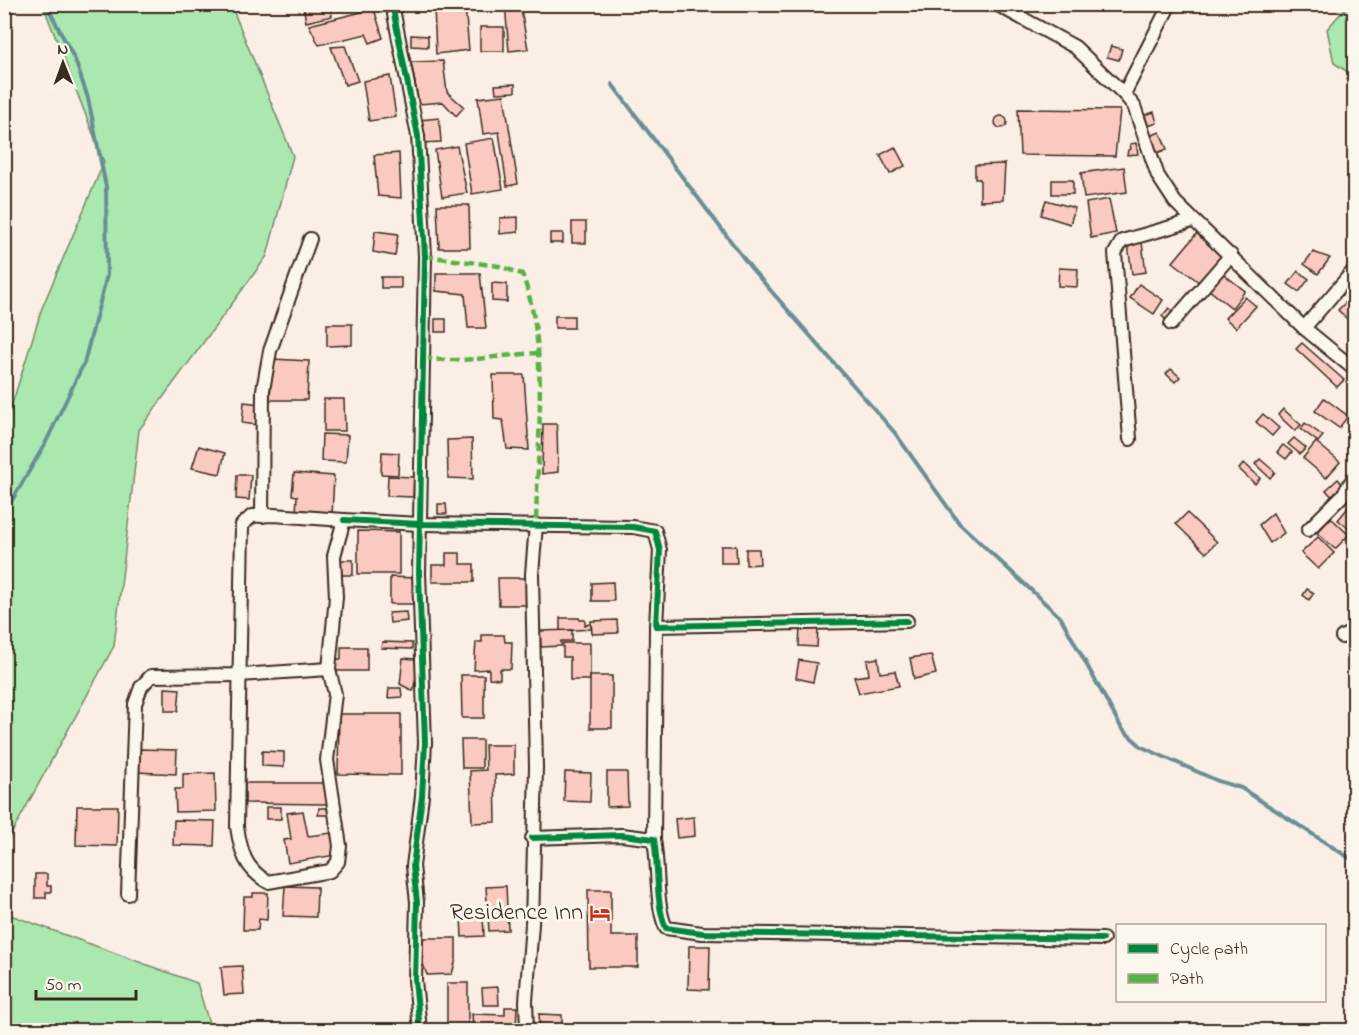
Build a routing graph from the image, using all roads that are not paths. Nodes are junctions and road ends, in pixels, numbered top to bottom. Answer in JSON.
{"nodes":[{"id":1,"x":996,"y":4,"type":"edge"},
{"id":2,"x":1170,"y":4,"type":"edge"},
{"id":3,"x":395,"y":5,"type":"edge"},
{"id":4,"x":1125,"y":94,"type":"junction"},
{"id":5,"x":1192,"y":221,"type":"junction"},
{"id":6,"x":310,"y":239,"type":"dead end"},
{"id":7,"x":1231,"y":255,"type":"junction"},
{"id":8,"x":1354,"y":270,"type":"edge"},
{"id":9,"x":1171,"y":324,"type":"dead end"},
{"id":10,"x":1304,"y":328,"type":"junction"},
{"id":11,"x":1354,"y":369,"type":"edge"},
{"id":12,"x":1130,"y":439,"type":"dead end"},
{"id":13,"x":1354,"y":477,"type":"edge"},
{"id":14,"x":262,"y":516,"type":"junction"},
{"id":15,"x":344,"y":520,"type":"junction"},
{"id":16,"x":420,"y":524,"type":"junction"},
{"id":17,"x":536,"y":525,"type":"junction"},
{"id":18,"x":1308,"y":530,"type":"dead end"},
{"id":19,"x":907,"y":621,"type":"dead end"},
{"id":20,"x":656,"y":626,"type":"junction"},
{"id":21,"x":1354,"y":631,"type":"edge"},
{"id":22,"x":1342,"y":637,"type":"dead end"},
{"id":23,"x":329,"y":669,"type":"junction"},
{"id":24,"x":239,"y":675,"type":"junction"},
{"id":25,"x":532,"y":838,"type":"junction"},
{"id":26,"x":654,"y":839,"type":"junction"},
{"id":27,"x":128,"y":894,"type":"dead end"},
{"id":28,"x":1103,"y":939,"type":"dead end"},
{"id":29,"x":420,"y":1030,"type":"edge"},
{"id":30,"x":527,"y":1030,"type":"edge"}],
"edges":[{"from":1,"to":4,"type":"street"},
{"from":2,"to":4,"type":"street"},
{"from":3,"to":16,"type":"street"},
{"from":4,"to":5,"type":"street"},
{"from":5,"to":7,"type":"street"},
{"from":5,"to":12,"type":"street"},
{"from":6,"to":14,"type":"street"},
{"from":7,"to":9,"type":"street"},
{"from":7,"to":10,"type":"street"},
{"from":8,"to":10,"type":"street"},
{"from":10,"to":11,"type":"street"},
{"from":13,"to":18,"type":"street"},
{"from":14,"to":15,"type":"street"},
{"from":14,"to":24,"type":"street"},
{"from":15,"to":16,"type":"street"},
{"from":15,"to":23,"type":"street"},
{"from":16,"to":17,"type":"street"},
{"from":16,"to":29,"type":"street"},
{"from":17,"to":20,"type":"street"},
{"from":17,"to":25,"type":"street"},
{"from":19,"to":20,"type":"street"},
{"from":20,"to":26,"type":"street"},
{"from":21,"to":22,"type":"street"},
{"from":23,"to":24,"type":"street"},
{"from":23,"to":24,"type":"street"},
{"from":24,"to":27,"type":"street"},
{"from":25,"to":26,"type":"street"},
{"from":25,"to":30,"type":"street"},
{"from":26,"to":28,"type":"street"}]}
